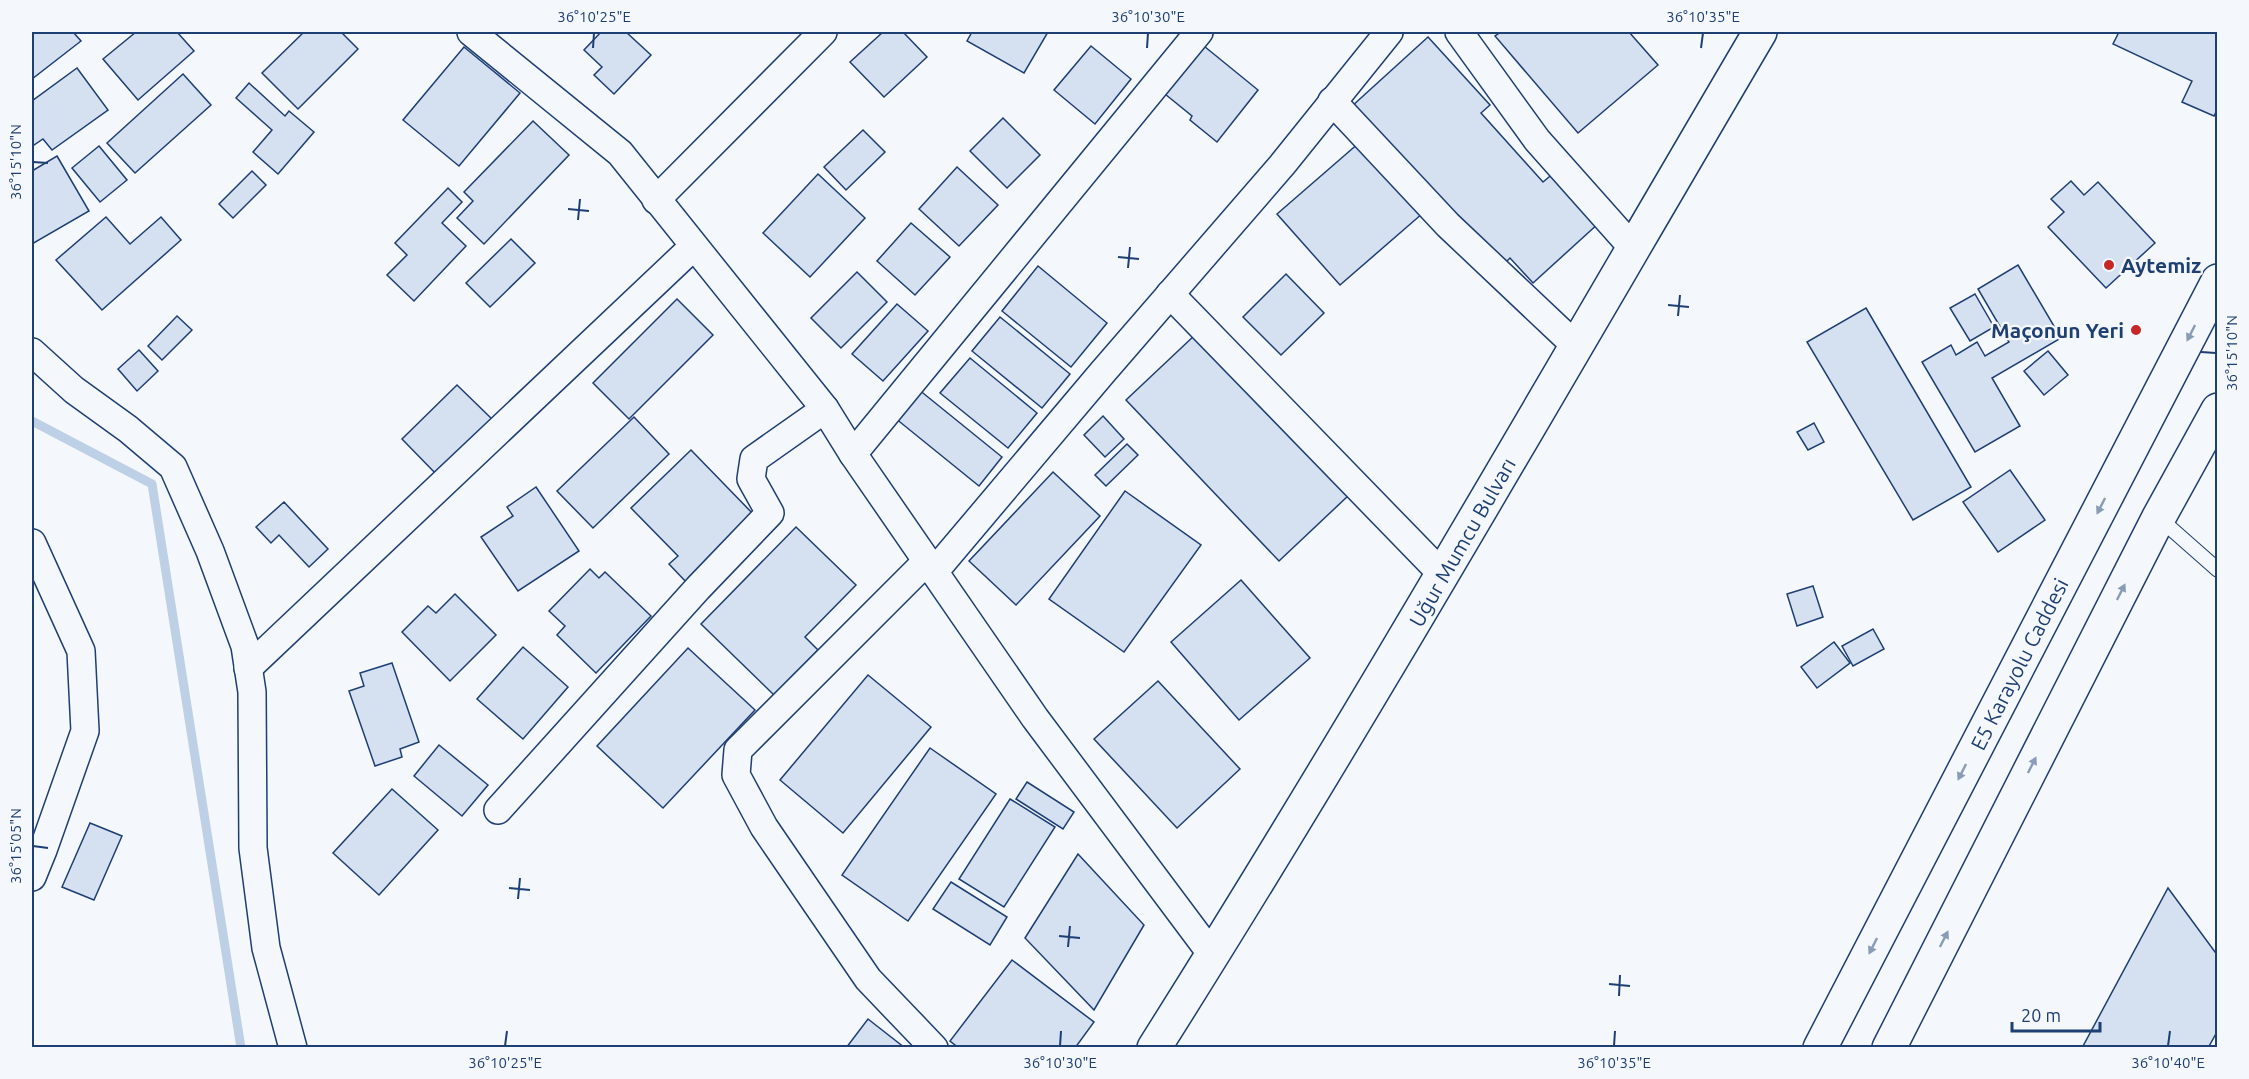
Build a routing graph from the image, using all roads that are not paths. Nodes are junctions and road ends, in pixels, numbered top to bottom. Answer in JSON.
{"nodes":[{"id":1,"x":471,"y":32,"type":"edge"},
{"id":2,"x":823,"y":32,"type":"edge"},
{"id":3,"x":1199,"y":32,"type":"edge"},
{"id":4,"x":1389,"y":32,"type":"edge"},
{"id":5,"x":1459,"y":32,"type":"edge"},
{"id":6,"x":1760,"y":32,"type":"edge"},
{"id":7,"x":1332,"y":101,"type":"junction"},
{"id":8,"x":656,"y":200,"type":"junction"},
{"id":9,"x":693,"y":247,"type":"junction"},
{"id":10,"x":1633,"y":248,"type":"junction"},
{"id":11,"x":2217,"y":281,"type":"edge"},
{"id":12,"x":1170,"y":294,"type":"junction"},
{"id":13,"x":1576,"y":346,"type":"junction"},
{"id":14,"x":32,"y":352,"type":"edge"},
{"id":15,"x":825,"y":409,"type":"junction"},
{"id":16,"x":2217,"y":410,"type":"edge"},
{"id":17,"x":853,"y":454,"type":"junction"},
{"id":18,"x":2158,"y":517,"type":"junction"},
{"id":19,"x":32,"y":543,"type":"edge"},
{"id":20,"x":931,"y":566,"type":"junction"},
{"id":21,"x":2217,"y":570,"type":"edge"},
{"id":22,"x":1443,"y":575,"type":"junction"},
{"id":23,"x":248,"y":668,"type":"junction"},
{"id":24,"x":498,"y":810,"type":"dead end"},
{"id":25,"x":32,"y":877,"type":"edge"},
{"id":26,"x":1213,"y":956,"type":"junction"},
{"id":27,"x":1161,"y":1044,"type":"edge"},
{"id":28,"x":293,"y":1047,"type":"edge"},
{"id":29,"x":934,"y":1047,"type":"edge"},
{"id":30,"x":1820,"y":1047,"type":"edge"},
{"id":31,"x":1888,"y":1047,"type":"edge"}],
"edges":[{"from":1,"to":8,"type":"street"},
{"from":2,"to":8,"type":"street"},
{"from":3,"to":17,"type":"street"},
{"from":4,"to":7,"type":"street"},
{"from":5,"to":10,"type":"street"},
{"from":6,"to":10,"type":"main road","name":"Uğur Mumcu Bulvarı"},
{"from":7,"to":12,"type":"street"},
{"from":7,"to":13,"type":"street"},
{"from":8,"to":9,"type":"street"},
{"from":9,"to":15,"type":"street"},
{"from":9,"to":23,"type":"street"},
{"from":10,"to":13,"type":"main road","name":"Uğur Mumcu Bulvarı"},
{"from":11,"to":30,"type":"main road","name":"E5 Karayolu Caddesi","one_way":true},
{"from":12,"to":20,"type":"street"},
{"from":12,"to":22,"type":"street"},
{"from":13,"to":22,"type":"main road","name":"Uğur Mumcu Bulvarı"},
{"from":14,"to":23,"type":"street"},
{"from":15,"to":17,"type":"street"},
{"from":15,"to":24,"type":"street"},
{"from":16,"to":18,"type":"main road"},
{"from":17,"to":20,"type":"street"},
{"from":18,"to":21,"type":"lane"},
{"from":31,"to":18,"type":"main road","one_way":true},
{"from":19,"to":25,"type":"street"},
{"from":20,"to":26,"type":"street"},
{"from":20,"to":29,"type":"street"},
{"from":22,"to":26,"type":"main road","name":"Uğur Mumcu Bulvarı"},
{"from":23,"to":28,"type":"street"},
{"from":26,"to":27,"type":"main road","name":"Uğur Mumcu Bulvarı"}]}
